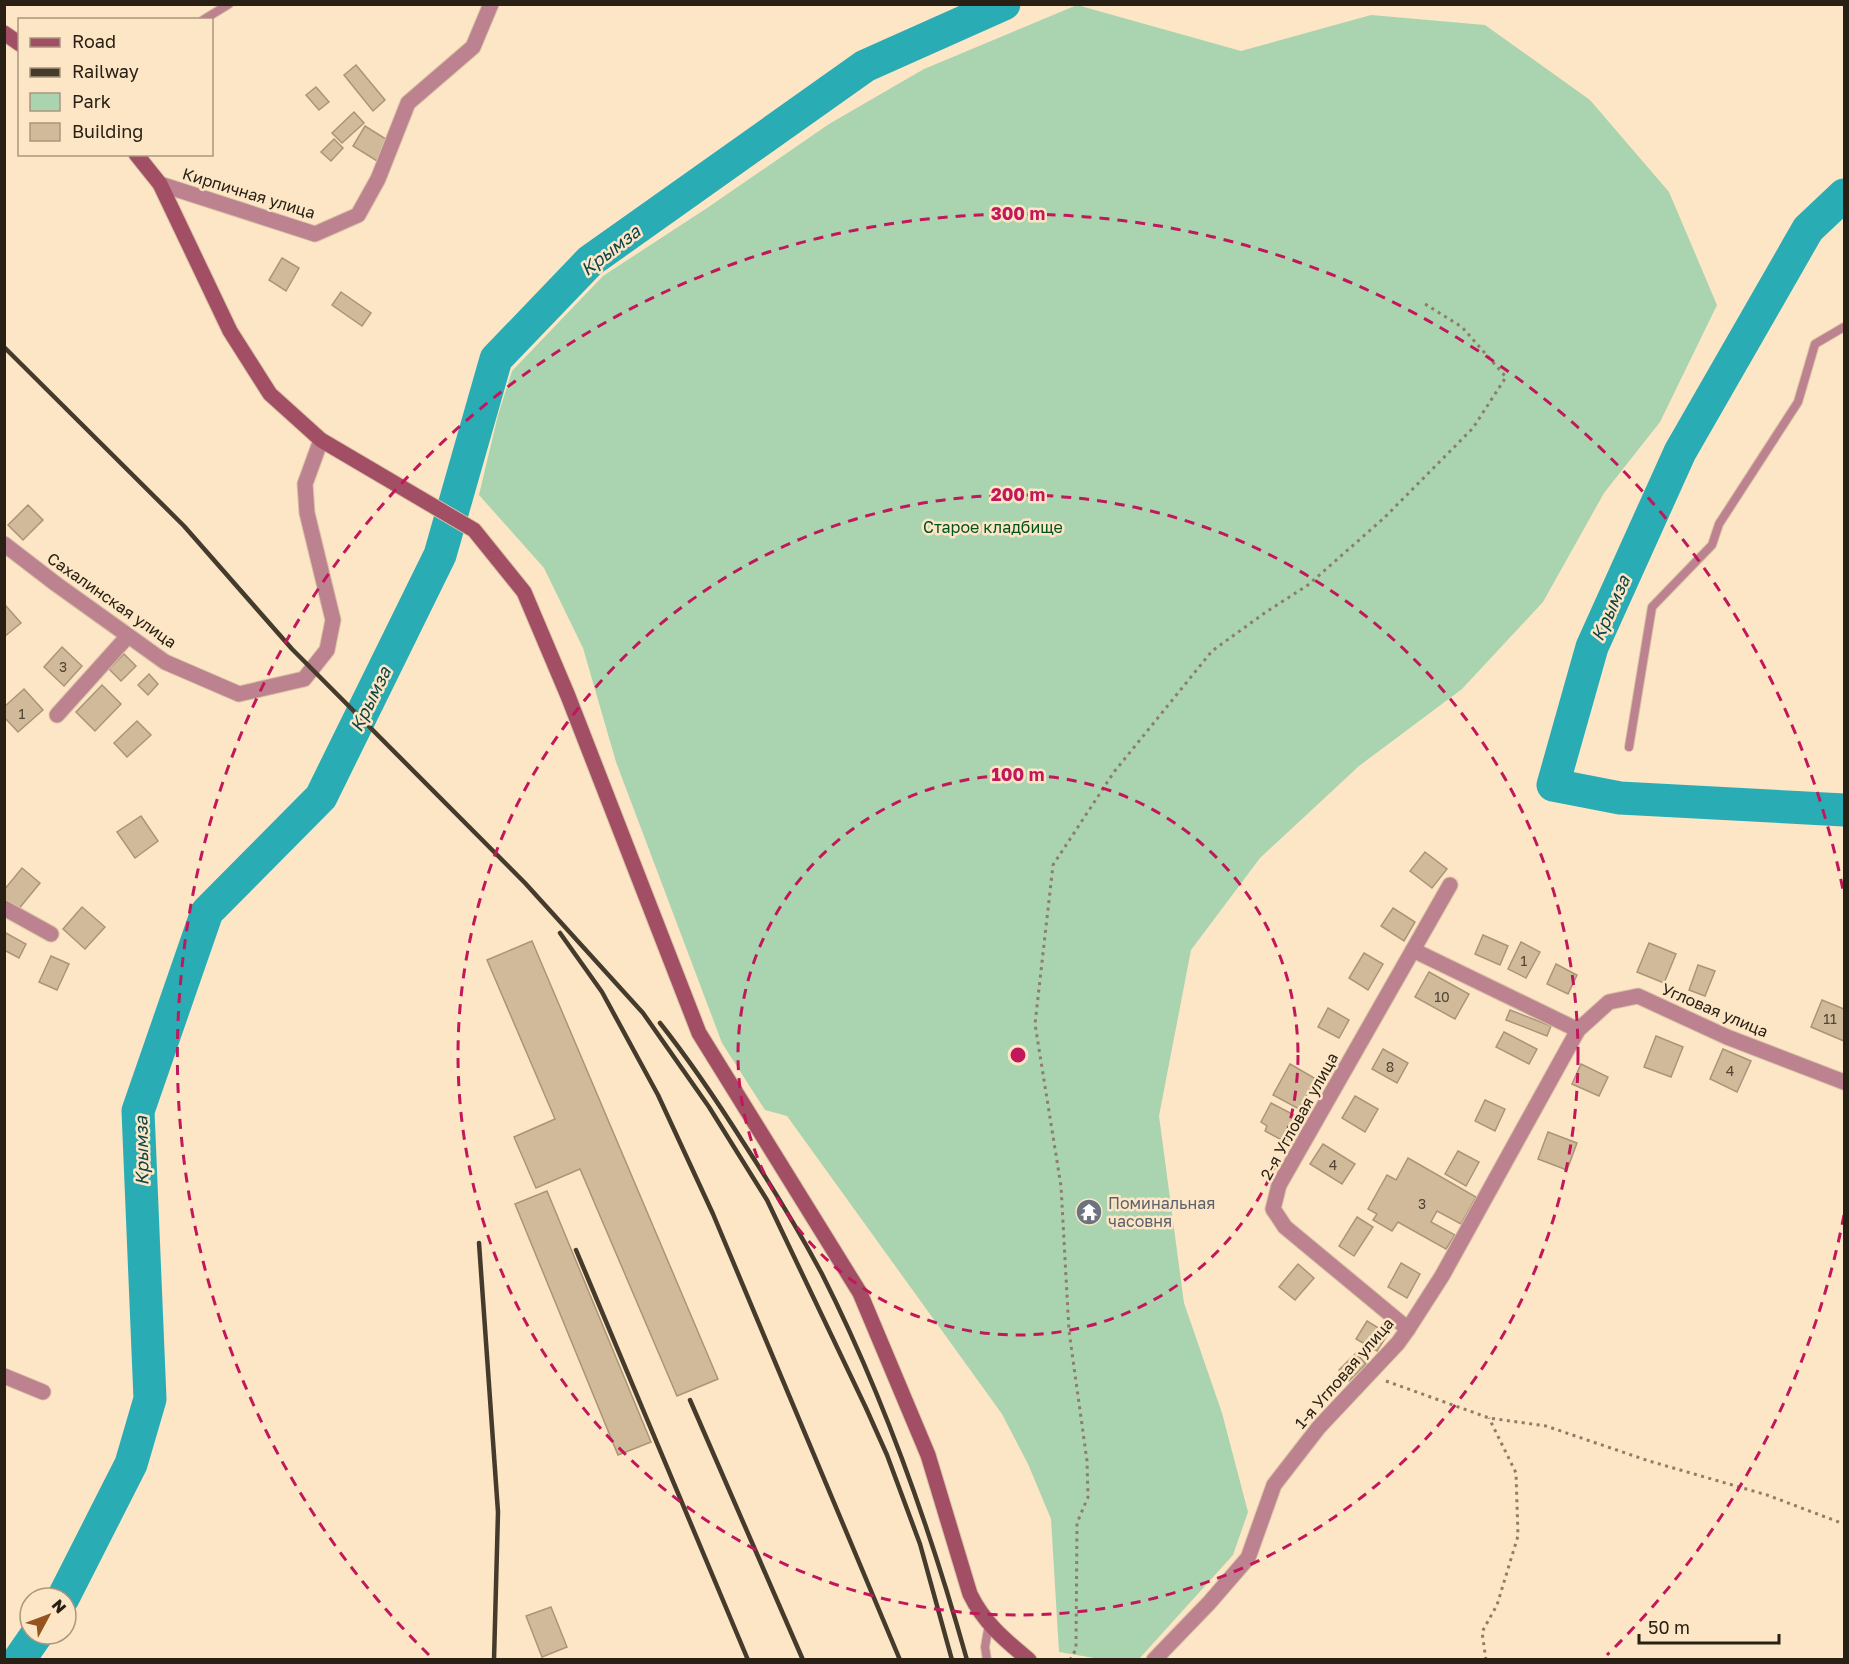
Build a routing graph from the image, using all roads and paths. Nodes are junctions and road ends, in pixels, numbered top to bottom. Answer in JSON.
{"nodes":[{"id":1,"x":228,"y":4,"type":"edge"},
{"id":2,"x":491,"y":4,"type":"edge"},
{"id":3,"x":206,"y":18,"type":"edge"},
{"id":4,"x":4,"y":33,"type":"edge"},
{"id":5,"x":18,"y":43,"type":"edge"},
{"id":6,"x":138,"y":156,"type":"edge"},
{"id":7,"x":160,"y":184,"type":"junction"},
{"id":8,"x":1425,"y":304,"type":"dead end"},
{"id":9,"x":1845,"y":327,"type":"edge"},
{"id":10,"x":321,"y":440,"type":"junction"},
{"id":11,"x":4,"y":544,"type":"edge"},
{"id":12,"x":128,"y":636,"type":"junction"},
{"id":13,"x":57,"y":715,"type":"dead end"},
{"id":14,"x":1629,"y":747,"type":"dead end"},
{"id":15,"x":1450,"y":885,"type":"dead end"},
{"id":16,"x":4,"y":908,"type":"edge"},
{"id":17,"x":51,"y":934,"type":"dead end"},
{"id":18,"x":1413,"y":950,"type":"junction"},
{"id":19,"x":1578,"y":1030,"type":"junction"},
{"id":20,"x":1845,"y":1082,"type":"edge"},
{"id":21,"x":1408,"y":1329,"type":"junction"},
{"id":22,"x":1368,"y":1374,"type":"junction"},
{"id":23,"x":4,"y":1376,"type":"edge"},
{"id":24,"x":43,"y":1392,"type":"dead end"},
{"id":25,"x":1489,"y":1418,"type":"junction"},
{"id":26,"x":1845,"y":1524,"type":"edge"},
{"id":27,"x":988,"y":1624,"type":"junction"},
{"id":28,"x":987,"y":1659,"type":"edge"},
{"id":29,"x":1029,"y":1659,"type":"edge"},
{"id":30,"x":1070,"y":1659,"type":"edge"},
{"id":31,"x":1154,"y":1659,"type":"edge"},
{"id":32,"x":1486,"y":1659,"type":"edge"}],
"edges":[{"from":1,"to":3,"type":"lane"},
{"from":2,"to":7,"type":"street","name":"Кирпичная улица"},
{"from":4,"to":5,"type":"street"},
{"from":6,"to":7,"type":"street"},
{"from":7,"to":10,"type":"street"},
{"from":8,"to":30,"type":"path"},
{"from":9,"to":14,"type":"lane"},
{"from":10,"to":12,"type":"street","name":"Сахалинская улица"},
{"from":10,"to":27,"type":"street"},
{"from":11,"to":12,"type":"street","name":"Сахалинская улица"},
{"from":12,"to":13,"type":"street"},
{"from":15,"to":18,"type":"street","name":"2-я Угловая улица"},
{"from":16,"to":17,"type":"street"},
{"from":18,"to":19,"type":"street"},
{"from":18,"to":21,"type":"street","name":"2-я Угловая улица"},
{"from":19,"to":20,"type":"street","name":"Угловая улица"},
{"from":19,"to":21,"type":"street","name":"1-я Угловая улица"},
{"from":21,"to":22,"type":"street","name":"1-я Угловая улица"},
{"from":22,"to":25,"type":"path"},
{"from":22,"to":31,"type":"street","name":"1-я Угловая улица"},
{"from":23,"to":24,"type":"street"},
{"from":25,"to":26,"type":"path"},
{"from":25,"to":32,"type":"path"},
{"from":27,"to":28,"type":"lane"},
{"from":27,"to":29,"type":"street"}]}
